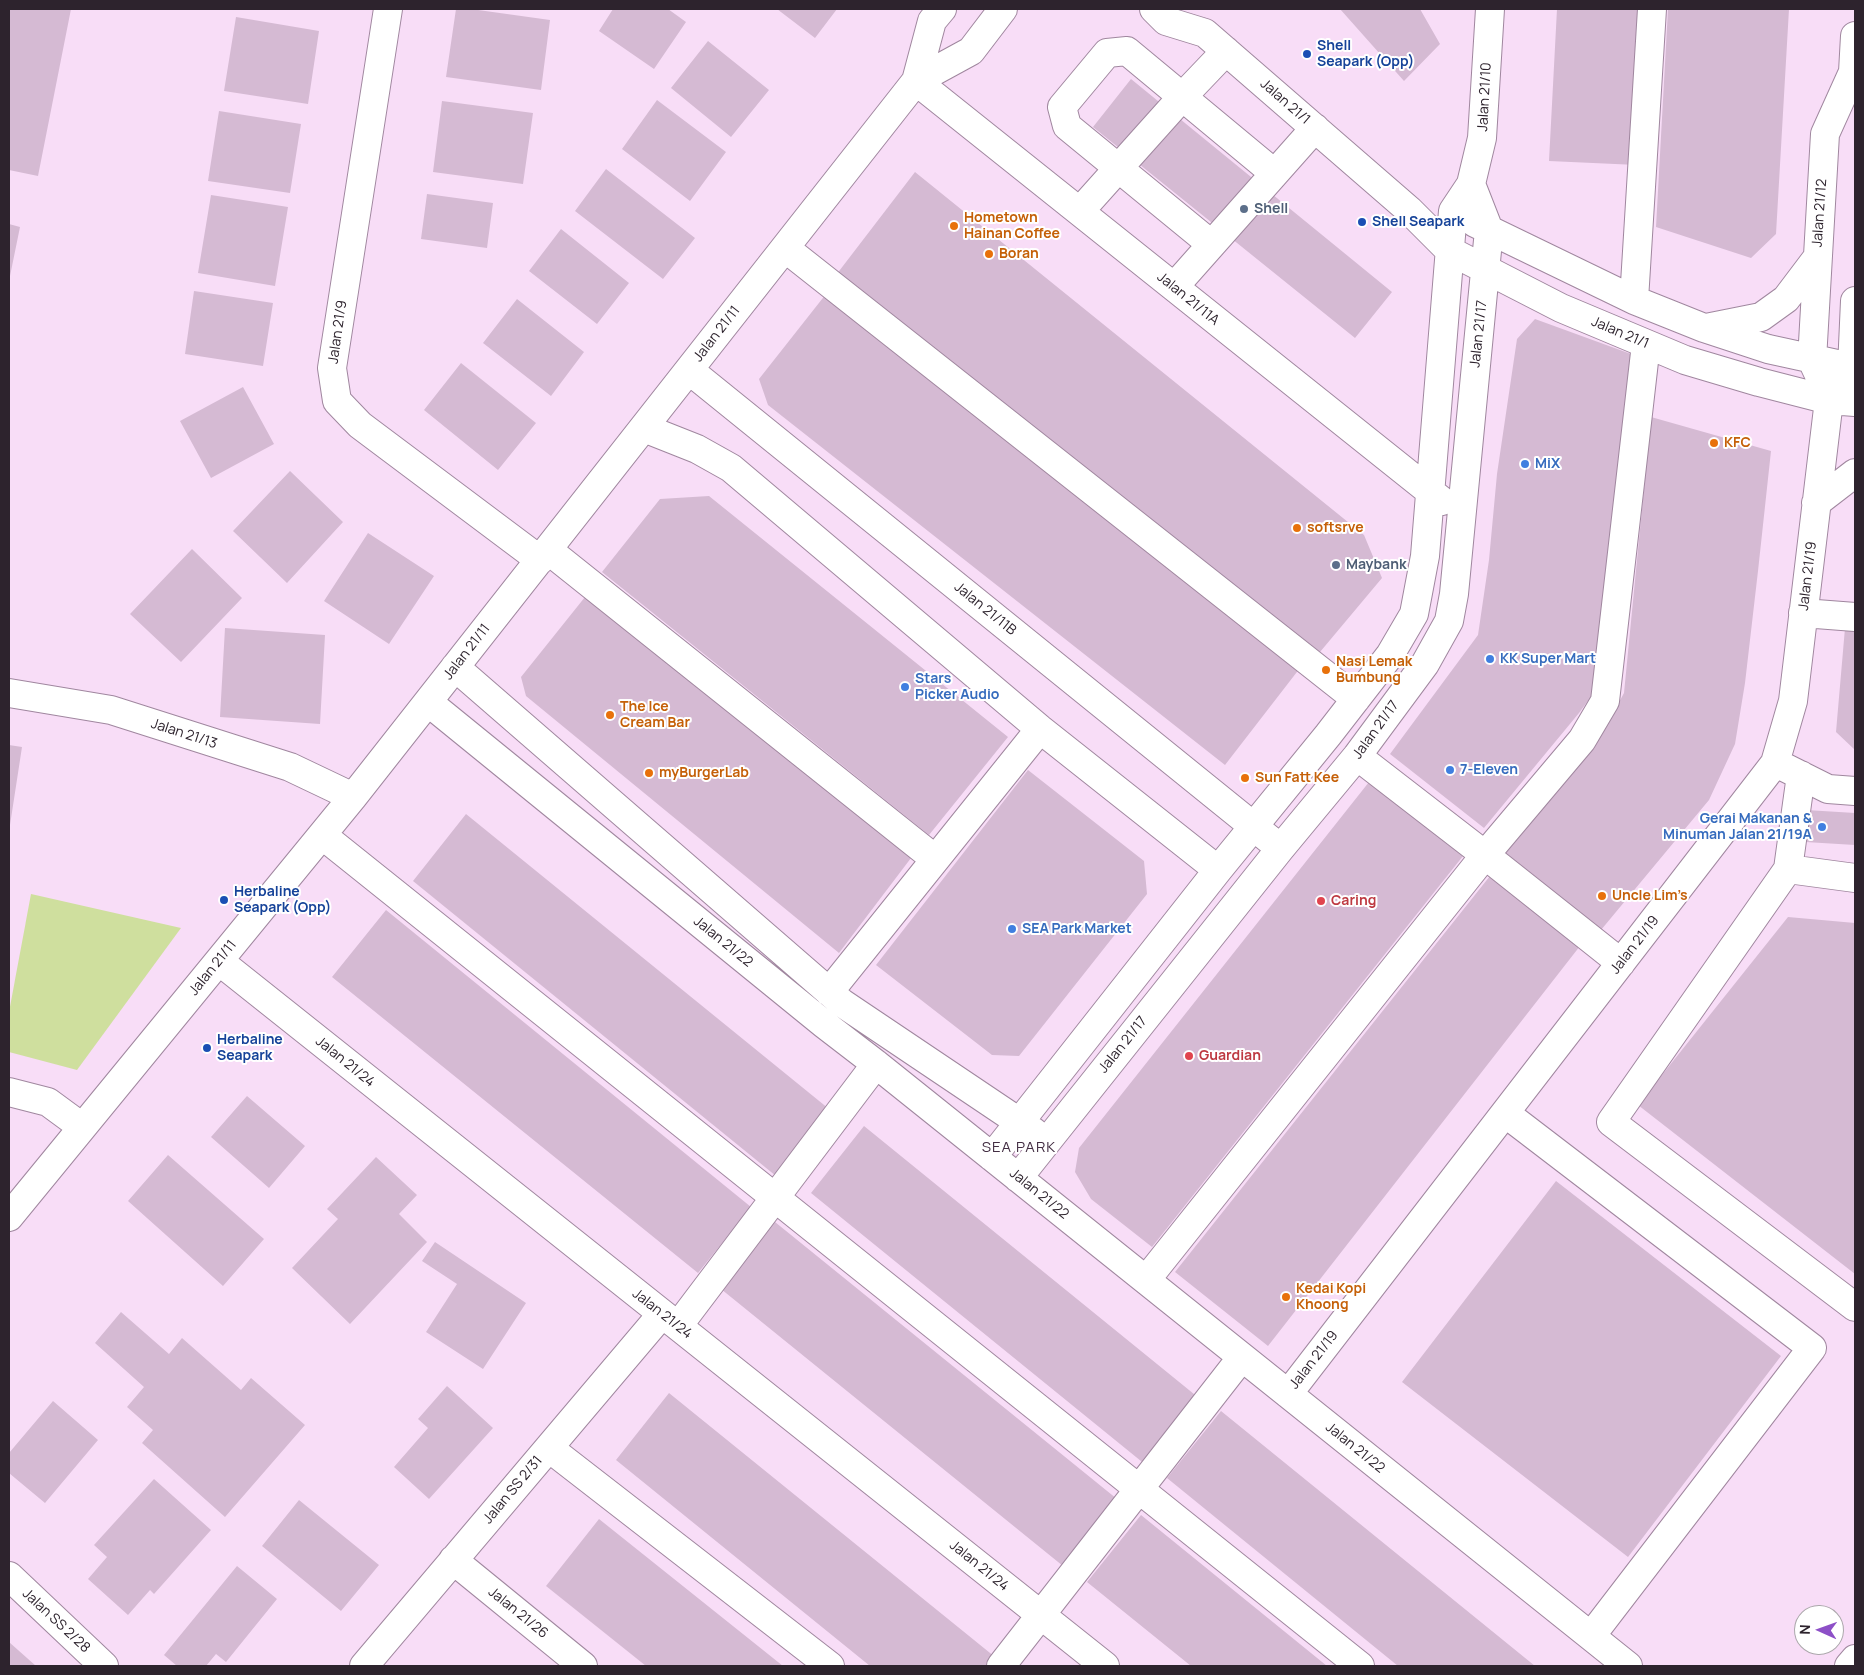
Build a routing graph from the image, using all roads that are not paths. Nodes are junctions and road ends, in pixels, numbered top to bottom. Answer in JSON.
{"nodes":[{"id":1,"x":388,"y":9,"type":"edge"},
{"id":2,"x":942,"y":9,"type":"edge"},
{"id":3,"x":1003,"y":9,"type":"edge"},
{"id":4,"x":1154,"y":9,"type":"edge"},
{"id":5,"x":1490,"y":9,"type":"edge"},
{"id":6,"x":1652,"y":9,"type":"edge"},
{"id":7,"x":1200,"y":21,"type":"edge"},
{"id":8,"x":1855,"y":36,"type":"edge"},
{"id":9,"x":1226,"y":51,"type":"junction"},
{"id":10,"x":1854,"y":79,"type":"edge"},
{"id":11,"x":916,"y":81,"type":"junction"},
{"id":12,"x":1183,"y":96,"type":"junction"},
{"id":13,"x":1315,"y":128,"type":"junction"},
{"id":14,"x":1118,"y":169,"type":"junction"},
{"id":15,"x":1274,"y":173,"type":"junction"},
{"id":16,"x":1471,"y":184,"type":"junction"},
{"id":17,"x":1409,"y":210,"type":"junction"},
{"id":18,"x":1080,"y":211,"type":"junction"},
{"id":19,"x":1453,"y":211,"type":"junction"},
{"id":20,"x":1489,"y":230,"type":"junction"},
{"id":21,"x":1211,"y":244,"type":"junction"},
{"id":22,"x":785,"y":248,"type":"junction"},
{"id":23,"x":1450,"y":252,"type":"junction"},
{"id":24,"x":1817,"y":258,"type":"junction"},
{"id":25,"x":1485,"y":270,"type":"junction"},
{"id":26,"x":1174,"y":287,"type":"junction"},
{"id":27,"x":1634,"y":300,"type":"junction"},
{"id":28,"x":1855,"y":300,"type":"edge"},
{"id":29,"x":1704,"y":328,"type":"junction"},
{"id":30,"x":1646,"y":344,"type":"junction"},
{"id":31,"x":1812,"y":360,"type":"junction"},
{"id":32,"x":1854,"y":368,"type":"edge"},
{"id":33,"x":689,"y":370,"type":"junction"},
{"id":34,"x":1842,"y":401,"type":"edge"},
{"id":35,"x":644,"y":428,"type":"junction"},
{"id":36,"x":1855,"y":473,"type":"edge"},
{"id":37,"x":1430,"y":491,"type":"junction"},
{"id":38,"x":1816,"y":503,"type":"junction"},
{"id":39,"x":1461,"y":515,"type":"junction"},
{"id":40,"x":544,"y":555,"type":"junction"},
{"id":41,"x":1803,"y":613,"type":"junction"},
{"id":42,"x":1855,"y":616,"type":"edge"},
{"id":43,"x":456,"y":667,"type":"junction"},
{"id":44,"x":9,"y":693,"type":"edge"},
{"id":45,"x":1356,"y":699,"type":"junction"},
{"id":46,"x":428,"y":702,"type":"junction"},
{"id":47,"x":1040,"y":729,"type":"junction"},
{"id":48,"x":1357,"y":756,"type":"junction"},
{"id":49,"x":1776,"y":764,"type":"junction"},
{"id":50,"x":1801,"y":775,"type":"junction"},
{"id":51,"x":1855,"y":791,"type":"edge"},
{"id":52,"x":353,"y":797,"type":"junction"},
{"id":53,"x":1254,"y":827,"type":"junction"},
{"id":54,"x":322,"y":835,"type":"junction"},
{"id":55,"x":1280,"y":849,"type":"junction"},
{"id":56,"x":1485,"y":855,"type":"junction"},
{"id":57,"x":935,"y":859,"type":"junction"},
{"id":58,"x":1788,"y":869,"type":"junction"},
{"id":59,"x":1218,"y":870,"type":"junction"},
{"id":60,"x":1855,"y":878,"type":"edge"},
{"id":61,"x":219,"y":961,"type":"junction"},
{"id":62,"x":1621,"y":963,"type":"junction"},
{"id":63,"x":835,"y":997,"type":"junction"},
{"id":64,"x":824,"y":1024,"type":"junction"},
{"id":65,"x":876,"y":1064,"type":"junction"},
{"id":66,"x":9,"y":1092,"type":"edge"},
{"id":67,"x":1505,"y":1113,"type":"junction"},
{"id":68,"x":1019,"y":1121,"type":"junction"},
{"id":69,"x":82,"y":1127,"type":"junction"},
{"id":70,"x":1046,"y":1141,"type":"junction"},
{"id":71,"x":992,"y":1157,"type":"junction"},
{"id":72,"x":1018,"y":1178,"type":"junction"},
{"id":73,"x":775,"y":1197,"type":"junction"},
{"id":74,"x":9,"y":1216,"type":"edge"},
{"id":75,"x":1146,"y":1280,"type":"junction"},
{"id":76,"x":1855,"y":1307,"type":"edge"},
{"id":77,"x":670,"y":1320,"type":"junction"},
{"id":78,"x":1242,"y":1357,"type":"junction"},
{"id":79,"x":1288,"y":1394,"type":"junction"},
{"id":80,"x":549,"y":1448,"type":"junction"},
{"id":81,"x":1139,"y":1489,"type":"junction"},
{"id":82,"x":453,"y":1560,"type":"junction"},
{"id":83,"x":9,"y":1576,"type":"edge"},
{"id":84,"x":1041,"y":1615,"type":"junction"},
{"id":85,"x":1591,"y":1636,"type":"junction"},
{"id":86,"x":1855,"y":1659,"type":"edge"},
{"id":87,"x":104,"y":1666,"type":"edge"},
{"id":88,"x":364,"y":1666,"type":"edge"},
{"id":89,"x":582,"y":1666,"type":"edge"},
{"id":90,"x":830,"y":1666,"type":"edge"},
{"id":91,"x":1001,"y":1666,"type":"edge"},
{"id":92,"x":1105,"y":1666,"type":"edge"},
{"id":93,"x":1360,"y":1666,"type":"edge"},
{"id":94,"x":1628,"y":1666,"type":"edge"},
{"id":95,"x":1850,"y":1666,"type":"edge"}],
"edges":[{"from":1,"to":40,"type":"street","name":"Jalan 21/9"},
{"from":2,"to":11,"type":"street","name":"Jalan 21/11"},
{"from":3,"to":11,"type":"street","name":"Jalan 21/11"},
{"from":4,"to":7,"type":"street","name":"Jalan 21/1"},
{"from":5,"to":16,"type":"street","name":"Jalan 21/10"},
{"from":6,"to":27,"type":"street"},
{"from":7,"to":9,"type":"street","name":"Jalan 21/1"},
{"from":8,"to":10,"type":"street","name":"Jalan 21/12"},
{"from":9,"to":12,"type":"street"},
{"from":9,"to":13,"type":"street","name":"Jalan 21/1"},
{"from":10,"to":24,"type":"street","name":"Jalan 21/12"},
{"from":11,"to":18,"type":"street","name":"Jalan 21/11A"},
{"from":11,"to":22,"type":"street","name":"Jalan 21/11"},
{"from":12,"to":14,"type":"street"},
{"from":12,"to":14,"type":"street"},
{"from":12,"to":15,"type":"street"},
{"from":13,"to":15,"type":"street"},
{"from":13,"to":17,"type":"street","name":"Jalan 21/1"},
{"from":14,"to":18,"type":"street"},
{"from":14,"to":21,"type":"street"},
{"from":15,"to":21,"type":"street"},
{"from":16,"to":19,"type":"street","name":"Jalan 21/10"},
{"from":16,"to":20,"type":"street"},
{"from":17,"to":19,"type":"street"},
{"from":17,"to":23,"type":"street","name":"Jalan 21/1"},
{"from":18,"to":26,"type":"street","name":"Jalan 21/11A"},
{"from":19,"to":20,"type":"street"},
{"from":19,"to":23,"type":"street"},
{"from":20,"to":25,"type":"street","name":"Jalan 21/17"},
{"from":20,"to":27,"type":"street"},
{"from":21,"to":26,"type":"street"},
{"from":22,"to":33,"type":"street","name":"Jalan 21/11"},
{"from":22,"to":45,"type":"street"},
{"from":23,"to":25,"type":"street","name":"Jalan 21/1"},
{"from":23,"to":37,"type":"street"},
{"from":24,"to":29,"type":"street"},
{"from":24,"to":31,"type":"street","name":"Jalan 21/12"},
{"from":25,"to":30,"type":"street","name":"Jalan 21/1"},
{"from":25,"to":39,"type":"street","name":"Jalan 21/17"},
{"from":26,"to":37,"type":"street","name":"Jalan 21/11A"},
{"from":27,"to":29,"type":"street"},
{"from":28,"to":32,"type":"street"},
{"from":29,"to":31,"type":"street"},
{"from":30,"to":34,"type":"street","name":"Jalan 21/1"},
{"from":30,"to":56,"type":"street"},
{"from":31,"to":32,"type":"street"},
{"from":31,"to":34,"type":"street"},
{"from":32,"to":34,"type":"street"},
{"from":33,"to":35,"type":"street","name":"Jalan 21/11"},
{"from":33,"to":53,"type":"street","name":"Jalan 21/11B"},
{"from":34,"to":38,"type":"street","name":"Jalan 21/19"},
{"from":35,"to":40,"type":"street","name":"Jalan 21/11"},
{"from":35,"to":47,"type":"street"},
{"from":36,"to":38,"type":"street"},
{"from":37,"to":39,"type":"street","name":"Jalan 21/11A"},
{"from":37,"to":45,"type":"street"},
{"from":38,"to":41,"type":"street","name":"Jalan 21/19"},
{"from":39,"to":48,"type":"street","name":"Jalan 21/17"},
{"from":40,"to":43,"type":"street","name":"Jalan 21/11"},
{"from":40,"to":57,"type":"street","name":"Jalan 21/9"},
{"from":41,"to":42,"type":"street"},
{"from":41,"to":49,"type":"street","name":"Jalan 21/19"},
{"from":43,"to":46,"type":"street","name":"Jalan 21/11"},
{"from":43,"to":63,"type":"street"},
{"from":44,"to":52,"type":"street","name":"Jalan 21/13"},
{"from":45,"to":53,"type":"street"},
{"from":46,"to":52,"type":"street","name":"Jalan 21/11"},
{"from":46,"to":64,"type":"street","name":"Jalan 21/22"},
{"from":47,"to":57,"type":"street"},
{"from":47,"to":59,"type":"street"},
{"from":48,"to":55,"type":"street","name":"Jalan 21/17"},
{"from":48,"to":56,"type":"street"},
{"from":49,"to":50,"type":"street"},
{"from":49,"to":62,"type":"street","name":"Jalan 21/19"},
{"from":50,"to":51,"type":"street"},
{"from":50,"to":58,"type":"street"},
{"from":52,"to":54,"type":"street","name":"Jalan 21/11"},
{"from":53,"to":55,"type":"street","name":"Jalan 21/11B"},
{"from":53,"to":59,"type":"street"},
{"from":54,"to":61,"type":"street","name":"Jalan 21/11"},
{"from":54,"to":73,"type":"street"},
{"from":55,"to":70,"type":"street","name":"Jalan 21/17"},
{"from":56,"to":62,"type":"street"},
{"from":56,"to":75,"type":"street"},
{"from":57,"to":63,"type":"street"},
{"from":58,"to":60,"type":"street"},
{"from":58,"to":76,"type":"street"},
{"from":59,"to":68,"type":"street"},
{"from":61,"to":69,"type":"street","name":"Jalan 21/11"},
{"from":61,"to":77,"type":"street","name":"Jalan 21/24"},
{"from":62,"to":67,"type":"street","name":"Jalan 21/19"},
{"from":63,"to":64,"type":"street"},
{"from":63,"to":68,"type":"street"},
{"from":64,"to":65,"type":"street","name":"Jalan 21/22"},
{"from":65,"to":71,"type":"street","name":"Jalan 21/22"},
{"from":65,"to":73,"type":"street","name":"Jalan SS 2/31"},
{"from":66,"to":69,"type":"street"},
{"from":67,"to":79,"type":"street","name":"Jalan 21/19"},
{"from":67,"to":85,"type":"street"},
{"from":68,"to":70,"type":"street"},
{"from":68,"to":71,"type":"street"},
{"from":69,"to":74,"type":"street","name":"Jalan 21/11"},
{"from":70,"to":72,"type":"street","name":"Jalan 21/17"},
{"from":71,"to":72,"type":"street","name":"Jalan 21/22"},
{"from":72,"to":75,"type":"street","name":"Jalan 21/22"},
{"from":73,"to":77,"type":"street","name":"Jalan SS 2/31"},
{"from":73,"to":81,"type":"street"},
{"from":75,"to":78,"type":"street","name":"Jalan 21/22"},
{"from":77,"to":80,"type":"street","name":"Jalan SS 2/31"},
{"from":77,"to":84,"type":"street","name":"Jalan 21/24"},
{"from":78,"to":79,"type":"street","name":"Jalan 21/22"},
{"from":78,"to":81,"type":"street"},
{"from":79,"to":85,"type":"street","name":"Jalan 21/22"},
{"from":80,"to":82,"type":"street","name":"Jalan SS 2/31"},
{"from":80,"to":90,"type":"street"},
{"from":81,"to":84,"type":"street"},
{"from":81,"to":93,"type":"street"},
{"from":82,"to":88,"type":"street","name":"Jalan SS 2/31"},
{"from":82,"to":89,"type":"street","name":"Jalan 21/26"},
{"from":83,"to":87,"type":"street","name":"Jalan SS 2/28"},
{"from":84,"to":91,"type":"street"},
{"from":84,"to":92,"type":"street","name":"Jalan 21/24"},
{"from":85,"to":94,"type":"street","name":"Jalan 21/22"},
{"from":86,"to":95,"type":"street"}]}
